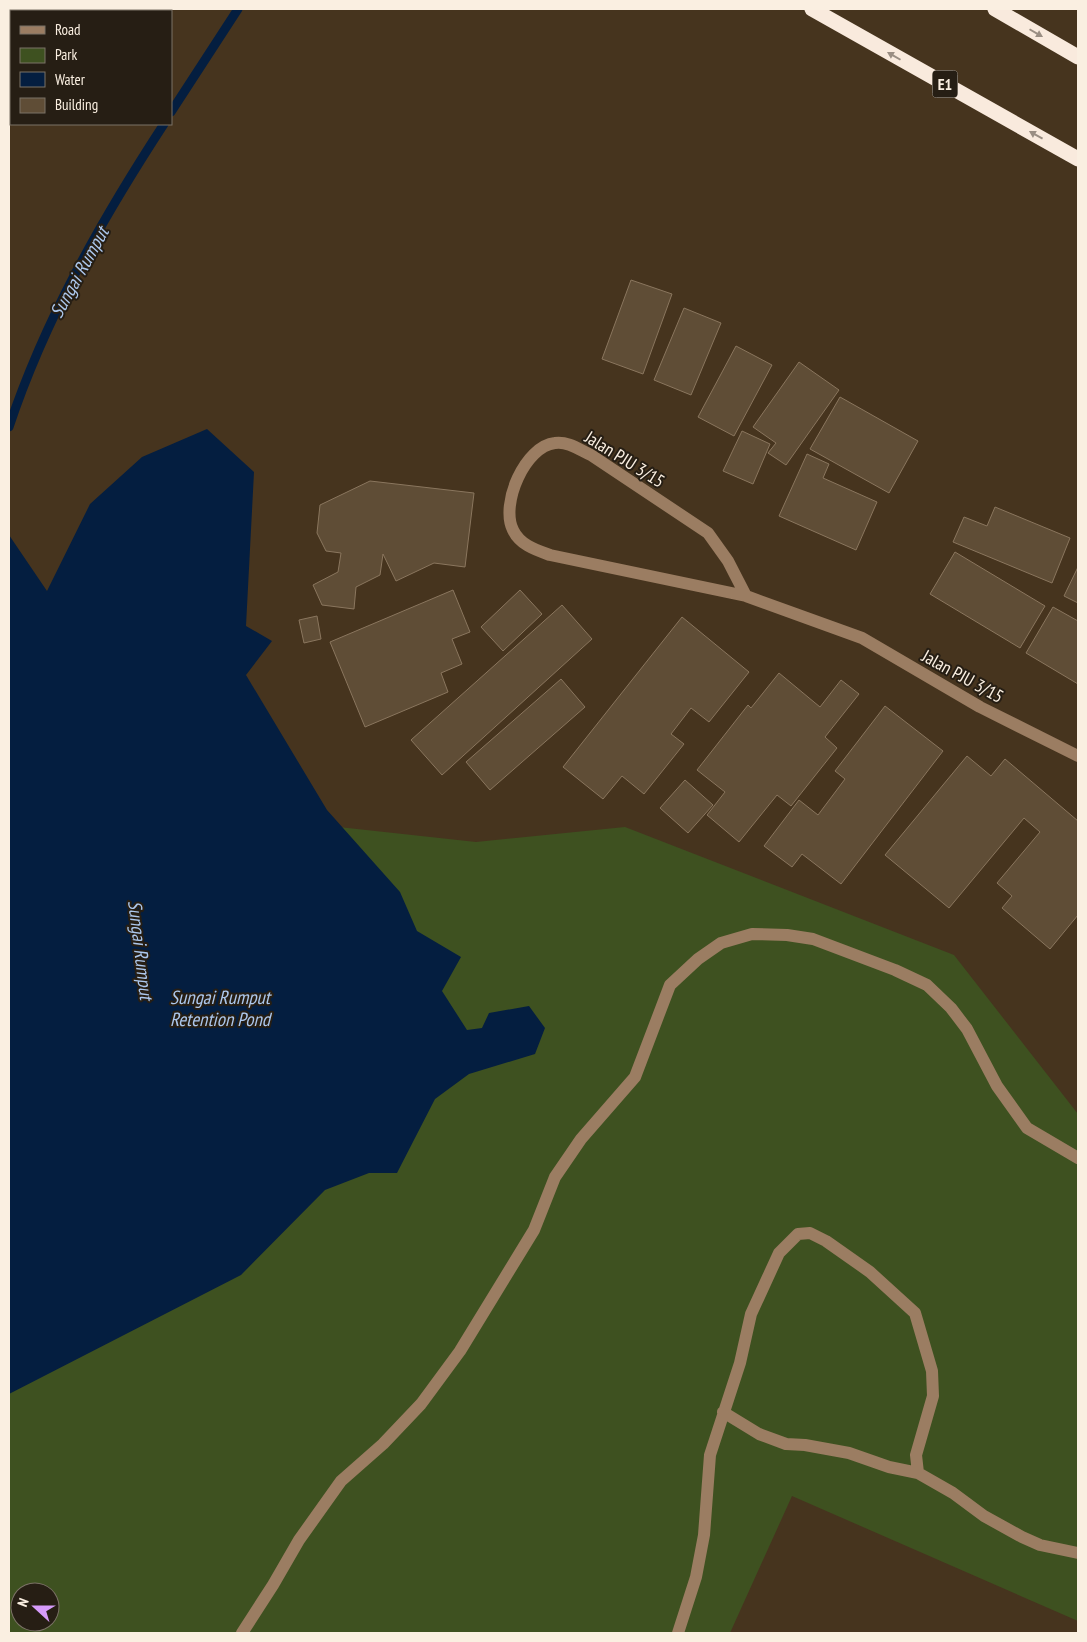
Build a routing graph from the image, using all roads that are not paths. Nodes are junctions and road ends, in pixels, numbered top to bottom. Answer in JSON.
{"nodes":[{"id":1,"x":812,"y":9,"type":"edge"},
{"id":2,"x":995,"y":9,"type":"edge"},
{"id":3,"x":1078,"y":57,"type":"edge"},
{"id":4,"x":1078,"y":159,"type":"edge"},
{"id":5,"x":746,"y":596,"type":"junction"},
{"id":6,"x":1078,"y":756,"type":"edge"},
{"id":7,"x":1078,"y":1158,"type":"edge"},
{"id":8,"x":723,"y":1412,"type":"junction"},
{"id":9,"x":918,"y":1473,"type":"junction"},
{"id":10,"x":1078,"y":1553,"type":"edge"},
{"id":11,"x":242,"y":1633,"type":"edge"},
{"id":12,"x":678,"y":1633,"type":"edge"}],
"edges":[{"from":4,"to":1,"type":"highway","number":"E1","one_way":true},
{"from":2,"to":3,"type":"highway","one_way":true},
{"from":5,"to":5,"type":"street","name":"Jalan PJU 3/15"},
{"from":5,"to":6,"type":"street","name":"Jalan PJU 3/15"},
{"from":7,"to":11,"type":"street"},
{"from":8,"to":9,"type":"street"},
{"from":8,"to":9,"type":"street"},
{"from":8,"to":12,"type":"street"},
{"from":9,"to":10,"type":"street"}]}
